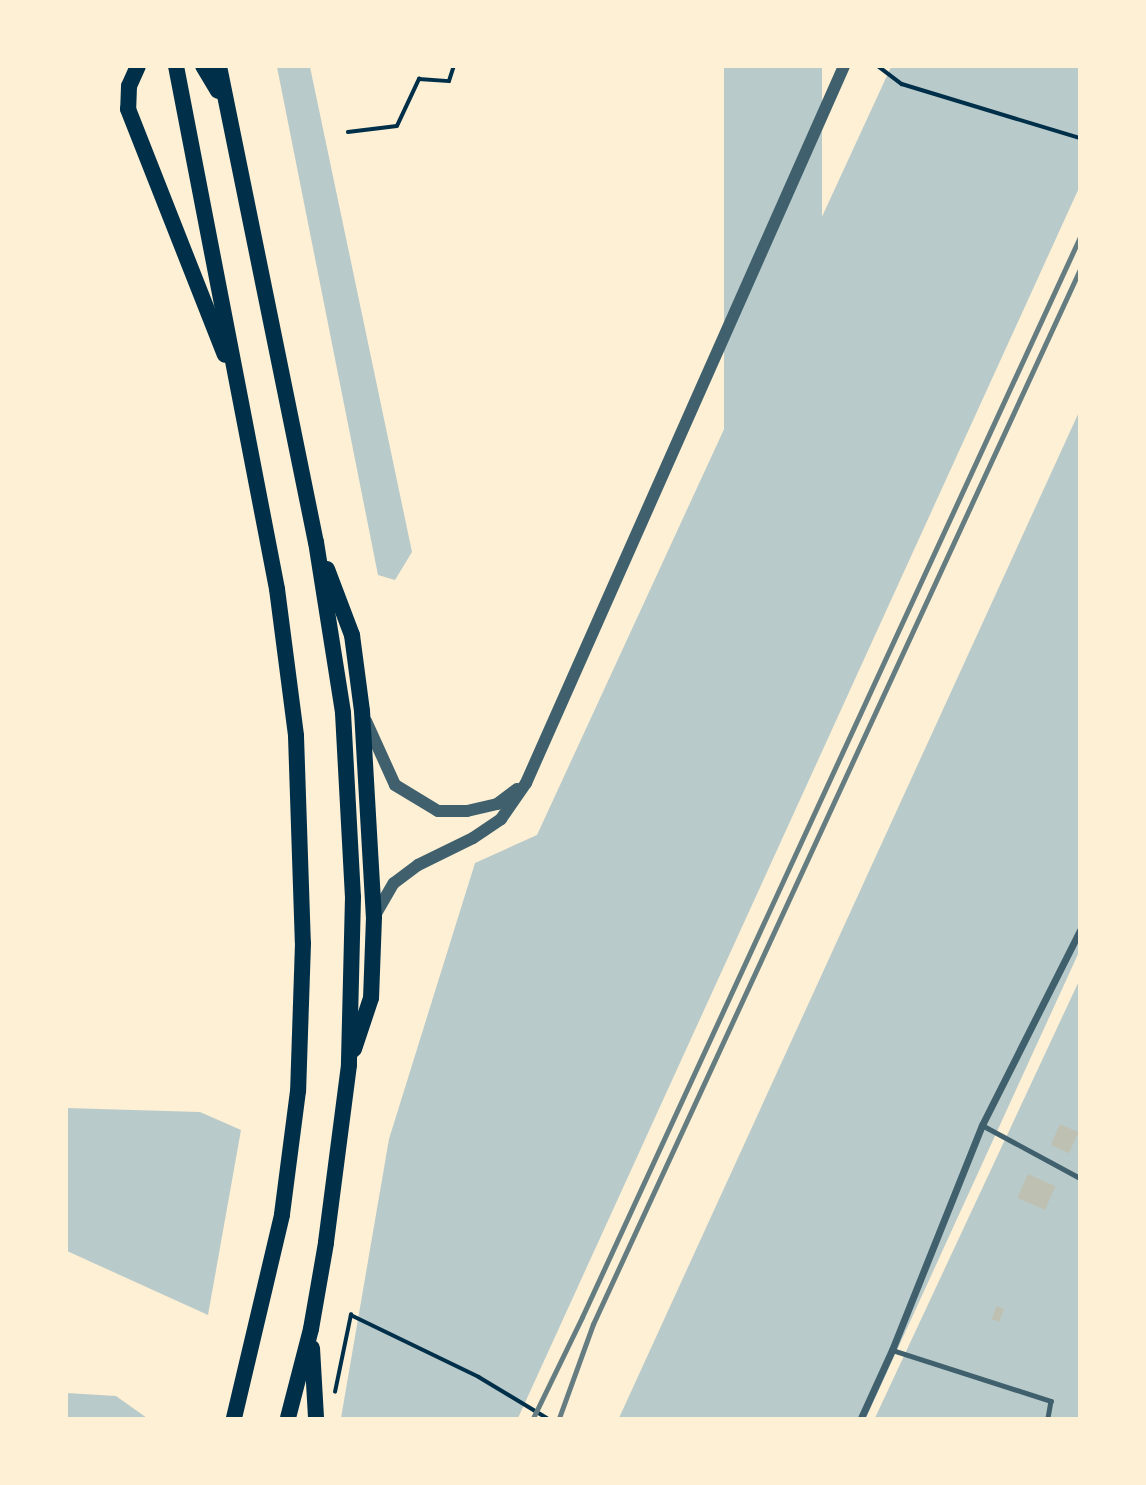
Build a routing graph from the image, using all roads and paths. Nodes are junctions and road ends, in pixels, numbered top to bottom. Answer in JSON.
{"nodes":[{"id":1,"x":138,"y":66,"type":"edge"},
{"id":2,"x":176,"y":66,"type":"edge"},
{"id":3,"x":203,"y":66,"type":"edge"},
{"id":4,"x":219,"y":66,"type":"edge"},
{"id":5,"x":454,"y":66,"type":"edge"},
{"id":6,"x":844,"y":66,"type":"edge"},
{"id":7,"x":878,"y":66,"type":"edge"},
{"id":8,"x":228,"y":108,"type":"junction"},
{"id":9,"x":348,"y":132,"type":"dead end"},
{"id":10,"x":1080,"y":138,"type":"edge"},
{"id":11,"x":239,"y":389,"type":"junction"},
{"id":12,"x":316,"y":542,"type":"junction"},
{"id":13,"x":362,"y":711,"type":"junction"},
{"id":14,"x":526,"y":783,"type":"junction"},
{"id":15,"x":374,"y":917,"type":"junction"},
{"id":16,"x":1080,"y":930,"type":"edge"},
{"id":17,"x":349,"y":1065,"type":"junction"},
{"id":18,"x":982,"y":1125,"type":"junction"},
{"id":19,"x":1080,"y":1178,"type":"edge"},
{"id":20,"x":311,"y":1329,"type":"junction"},
{"id":21,"x":892,"y":1350,"type":"junction"},
{"id":22,"x":334,"y":1405,"type":"dead end"},
{"id":23,"x":234,"y":1419,"type":"edge"},
{"id":24,"x":288,"y":1419,"type":"edge"},
{"id":25,"x":316,"y":1419,"type":"edge"},
{"id":26,"x":547,"y":1419,"type":"edge"},
{"id":27,"x":861,"y":1419,"type":"edge"},
{"id":28,"x":1048,"y":1419,"type":"edge"}],
"edges":[{"from":1,"to":11,"type":"highway"},
{"from":2,"to":11,"type":"highway"},
{"from":3,"to":8,"type":"highway"},
{"from":4,"to":8,"type":"highway"},
{"from":5,"to":9,"type":"path"},
{"from":6,"to":14,"type":"street"},
{"from":7,"to":10,"type":"path"},
{"from":8,"to":12,"type":"highway"},
{"from":11,"to":23,"type":"highway"},
{"from":12,"to":13,"type":"highway"},
{"from":12,"to":17,"type":"highway"},
{"from":13,"to":14,"type":"street"},
{"from":13,"to":15,"type":"highway"},
{"from":14,"to":15,"type":"street"},
{"from":15,"to":17,"type":"highway"},
{"from":16,"to":18,"type":"street"},
{"from":17,"to":20,"type":"highway"},
{"from":18,"to":19,"type":"lane"},
{"from":18,"to":21,"type":"street"},
{"from":20,"to":24,"type":"highway"},
{"from":20,"to":25,"type":"highway"},
{"from":21,"to":27,"type":"street"},
{"from":21,"to":28,"type":"lane"},
{"from":22,"to":26,"type":"path"}]}
